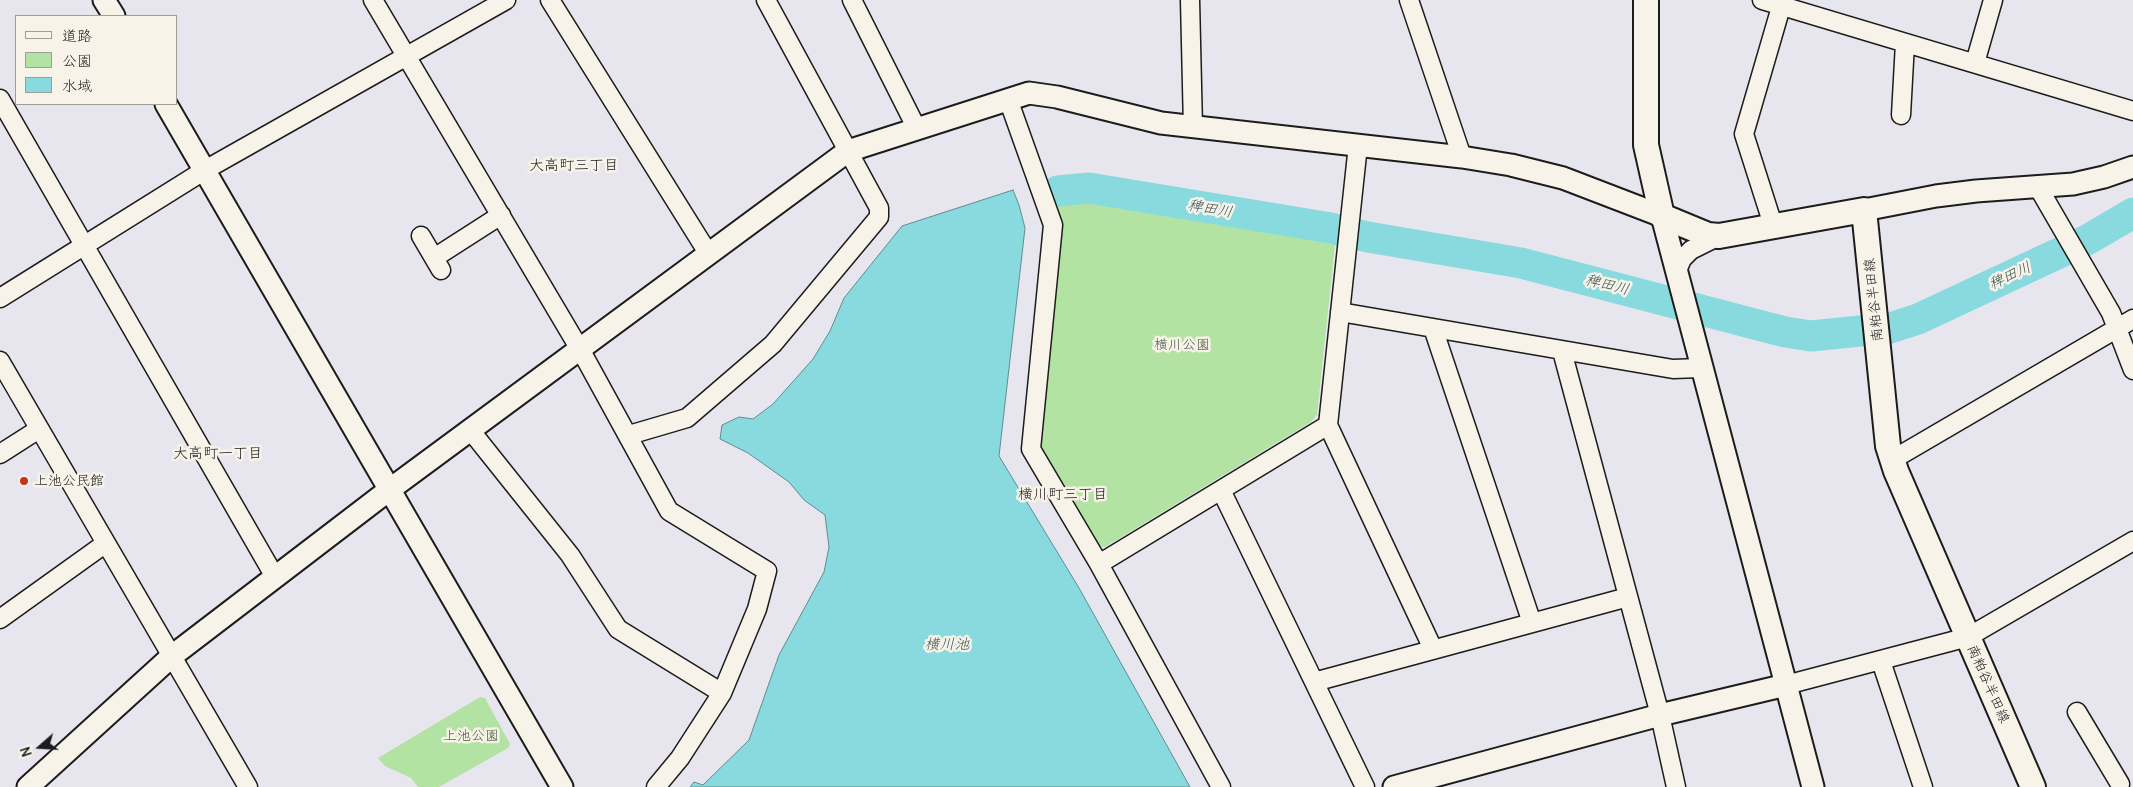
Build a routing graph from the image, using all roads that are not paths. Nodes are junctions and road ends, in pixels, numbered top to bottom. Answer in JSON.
{"nodes":[{"id":1,"x":104,"y":0,"type":"edge"},
{"id":2,"x":373,"y":0,"type":"edge"},
{"id":3,"x":506,"y":0,"type":"edge"},
{"id":4,"x":550,"y":0,"type":"edge"},
{"id":5,"x":766,"y":0,"type":"edge"},
{"id":6,"x":852,"y":0,"type":"edge"},
{"id":7,"x":1190,"y":0,"type":"edge"},
{"id":8,"x":1409,"y":0,"type":"edge"},
{"id":9,"x":1646,"y":0,"type":"edge"},
{"id":10,"x":1762,"y":0,"type":"edge"},
{"id":11,"x":1993,"y":0,"type":"edge"},
{"id":12,"x":1782,"y":3,"type":"edge"},
{"id":13,"x":113,"y":15,"type":"edge"},
{"id":14,"x":1905,"y":43,"type":"junction"},
{"id":15,"x":407,"y":56,"type":"junction"},
{"id":16,"x":1975,"y":63,"type":"junction"},
{"id":17,"x":0,"y":99,"type":"edge"},
{"id":18,"x":1008,"y":100,"type":"junction"},
{"id":19,"x":167,"y":105,"type":"edge"},
{"id":20,"x":2133,"y":111,"type":"edge"},
{"id":21,"x":1901,"y":114,"type":"dead end"},
{"id":22,"x":1193,"y":128,"type":"junction"},
{"id":23,"x":917,"y":129,"type":"junction"},
{"id":24,"x":1358,"y":145,"type":"junction"},
{"id":25,"x":848,"y":151,"type":"junction"},
{"id":26,"x":1462,"y":157,"type":"junction"},
{"id":27,"x":2133,"y":167,"type":"edge"},
{"id":28,"x":206,"y":170,"type":"junction"},
{"id":29,"x":2038,"y":188,"type":"junction"},
{"id":30,"x":1864,"y":210,"type":"junction"},
{"id":31,"x":501,"y":215,"type":"junction"},
{"id":32,"x":1662,"y":216,"type":"junction"},
{"id":33,"x":1773,"y":225,"type":"junction"},
{"id":34,"x":421,"y":236,"type":"dead end"},
{"id":35,"x":1719,"y":236,"type":"junction"},
{"id":36,"x":85,"y":244,"type":"junction"},
{"id":37,"x":708,"y":253,"type":"junction"},
{"id":38,"x":1678,"y":282,"type":"junction"},
{"id":39,"x":0,"y":298,"type":"edge"},
{"id":40,"x":1340,"y":312,"type":"junction"},
{"id":41,"x":2133,"y":319,"type":"edge"},
{"id":42,"x":1432,"y":328,"type":"junction"},
{"id":43,"x":2116,"y":329,"type":"junction"},
{"id":44,"x":580,"y":350,"type":"junction"},
{"id":45,"x":1562,"y":351,"type":"junction"},
{"id":46,"x":0,"y":361,"type":"edge"},
{"id":47,"x":1700,"y":368,"type":"junction"},
{"id":48,"x":2133,"y":370,"type":"edge"},
{"id":49,"x":1328,"y":425,"type":"junction"},
{"id":50,"x":39,"y":429,"type":"junction"},
{"id":51,"x":471,"y":430,"type":"junction"},
{"id":52,"x":629,"y":435,"type":"junction"},
{"id":53,"x":0,"y":454,"type":"edge"},
{"id":54,"x":1892,"y":460,"type":"junction"},
{"id":55,"x":388,"y":490,"type":"junction"},
{"id":56,"x":1221,"y":490,"type":"junction"},
{"id":57,"x":2133,"y":541,"type":"edge"},
{"id":58,"x":106,"y":543,"type":"junction"},
{"id":59,"x":1099,"y":564,"type":"junction"},
{"id":60,"x":275,"y":577,"type":"junction"},
{"id":61,"x":1628,"y":597,"type":"junction"},
{"id":62,"x":0,"y":619,"type":"edge"},
{"id":63,"x":1532,"y":623,"type":"junction"},
{"id":64,"x":1968,"y":637,"type":"junction"},
{"id":65,"x":1433,"y":649,"type":"junction"},
{"id":66,"x":172,"y":656,"type":"junction"},
{"id":67,"x":1882,"y":661,"type":"junction"},
{"id":68,"x":1314,"y":682,"type":"junction"},
{"id":69,"x":1786,"y":685,"type":"junction"},
{"id":70,"x":722,"y":693,"type":"junction"},
{"id":71,"x":2077,"y":712,"type":"dead end"},
{"id":72,"x":1660,"y":716,"type":"junction"},
{"id":73,"x":2123,"y":783,"type":"edge"},
{"id":74,"x":34,"y":785,"type":"edge"},
{"id":75,"x":248,"y":787,"type":"edge"},
{"id":76,"x":562,"y":787,"type":"edge"},
{"id":77,"x":656,"y":787,"type":"edge"},
{"id":78,"x":1221,"y":787,"type":"edge"},
{"id":79,"x":1365,"y":787,"type":"edge"},
{"id":80,"x":1394,"y":787,"type":"edge"},
{"id":81,"x":1676,"y":787,"type":"edge"},
{"id":82,"x":1813,"y":787,"type":"edge"},
{"id":83,"x":1922,"y":787,"type":"edge"},
{"id":84,"x":2033,"y":787,"type":"edge"}],
"edges":[{"from":1,"to":13,"type":"street"},
{"from":2,"to":15,"type":"street"},
{"from":3,"to":15,"type":"street"},
{"from":4,"to":37,"type":"street"},
{"from":5,"to":25,"type":"street"},
{"from":6,"to":23,"type":"street"},
{"from":7,"to":22,"type":"street"},
{"from":8,"to":26,"type":"street"},
{"from":9,"to":32,"type":"main road"},
{"from":10,"to":12,"type":"street"},
{"from":11,"to":16,"type":"street"},
{"from":12,"to":14,"type":"street"},
{"from":12,"to":33,"type":"street"},
{"from":14,"to":16,"type":"street"},
{"from":14,"to":21,"type":"street"},
{"from":15,"to":28,"type":"street"},
{"from":15,"to":31,"type":"street"},
{"from":16,"to":20,"type":"street"},
{"from":17,"to":36,"type":"street"},
{"from":18,"to":22,"type":"street"},
{"from":18,"to":23,"type":"street"},
{"from":18,"to":59,"type":"street"},
{"from":19,"to":28,"type":"street"},
{"from":22,"to":24,"type":"street"},
{"from":23,"to":25,"type":"street"},
{"from":24,"to":26,"type":"street"},
{"from":24,"to":40,"type":"street"},
{"from":25,"to":37,"type":"street"},
{"from":25,"to":52,"type":"street"},
{"from":26,"to":32,"type":"street"},
{"from":27,"to":29,"type":"street"},
{"from":28,"to":36,"type":"street"},
{"from":28,"to":55,"type":"street"},
{"from":29,"to":30,"type":"street"},
{"from":29,"to":43,"type":"street"},
{"from":30,"to":33,"type":"main road"},
{"from":30,"to":54,"type":"main road","name":"南粕谷半田線"},
{"from":31,"to":34,"type":"street"},
{"from":31,"to":44,"type":"street"},
{"from":32,"to":35,"type":"main road"},
{"from":32,"to":38,"type":"street"},
{"from":33,"to":35,"type":"main road"},
{"from":35,"to":38,"type":"street"},
{"from":36,"to":39,"type":"street"},
{"from":36,"to":60,"type":"street"},
{"from":37,"to":44,"type":"street"},
{"from":38,"to":47,"type":"street"},
{"from":40,"to":42,"type":"street"},
{"from":40,"to":49,"type":"street"},
{"from":41,"to":43,"type":"street"},
{"from":42,"to":45,"type":"street"},
{"from":42,"to":63,"type":"street"},
{"from":43,"to":48,"type":"street"},
{"from":43,"to":54,"type":"street"},
{"from":44,"to":51,"type":"street"},
{"from":44,"to":52,"type":"street"},
{"from":45,"to":47,"type":"street"},
{"from":45,"to":61,"type":"street"},
{"from":46,"to":50,"type":"street"},
{"from":47,"to":69,"type":"street"},
{"from":49,"to":56,"type":"street"},
{"from":49,"to":65,"type":"street"},
{"from":50,"to":53,"type":"street"},
{"from":50,"to":58,"type":"street"},
{"from":51,"to":55,"type":"street"},
{"from":51,"to":70,"type":"street"},
{"from":52,"to":70,"type":"street"},
{"from":54,"to":64,"type":"main road","name":"南粕谷半田線"},
{"from":55,"to":60,"type":"street"},
{"from":55,"to":76,"type":"street"},
{"from":56,"to":59,"type":"street"},
{"from":56,"to":68,"type":"street"},
{"from":57,"to":64,"type":"street"},
{"from":58,"to":62,"type":"street"},
{"from":58,"to":66,"type":"street"},
{"from":59,"to":78,"type":"street"},
{"from":60,"to":66,"type":"street"},
{"from":61,"to":63,"type":"street"},
{"from":61,"to":72,"type":"street"},
{"from":63,"to":65,"type":"street"},
{"from":64,"to":67,"type":"street"},
{"from":64,"to":84,"type":"main road","name":"南粕谷半田線"},
{"from":65,"to":68,"type":"street"},
{"from":66,"to":74,"type":"street"},
{"from":66,"to":75,"type":"street"},
{"from":67,"to":69,"type":"street"},
{"from":67,"to":83,"type":"street"},
{"from":68,"to":79,"type":"street"},
{"from":69,"to":72,"type":"street"},
{"from":69,"to":82,"type":"street"},
{"from":70,"to":77,"type":"street"},
{"from":71,"to":73,"type":"street"},
{"from":72,"to":80,"type":"street"},
{"from":72,"to":81,"type":"street"}]}
